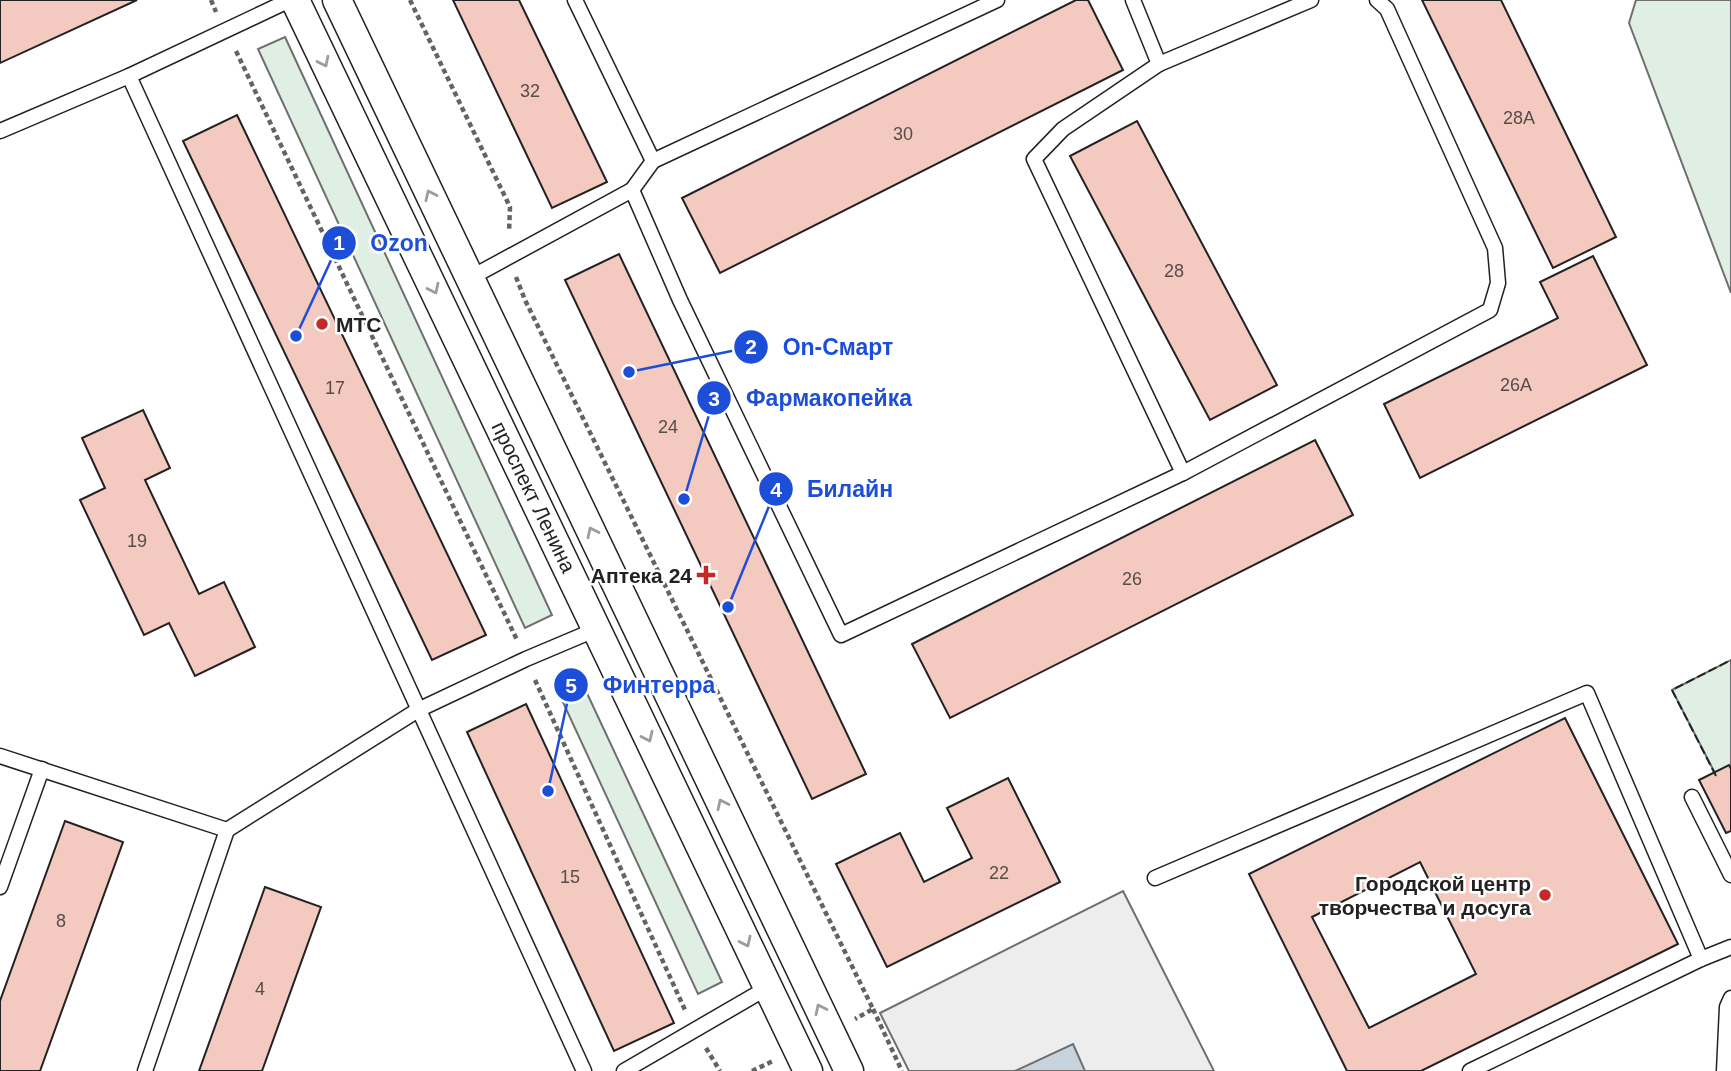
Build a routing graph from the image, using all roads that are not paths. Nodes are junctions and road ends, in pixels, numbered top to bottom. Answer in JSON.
{"nodes":[{"id":1,"x":293,"y":0,"type":"edge"},
{"id":2,"x":337,"y":0,"type":"edge"},
{"id":3,"x":575,"y":0,"type":"edge"},
{"id":4,"x":997,"y":0,"type":"edge"},
{"id":5,"x":1133,"y":0,"type":"edge"},
{"id":6,"x":1311,"y":0,"type":"edge"},
{"id":7,"x":1377,"y":0,"type":"edge"},
{"id":8,"x":1159,"y":64,"type":"junction"},
{"id":9,"x":130,"y":76,"type":"junction"},
{"id":10,"x":0,"y":131,"type":"edge"},
{"id":11,"x":653,"y":161,"type":"junction"},
{"id":12,"x":632,"y":190,"type":"junction"},
{"id":13,"x":470,"y":278,"type":"junction"},
{"id":14,"x":1183,"y":473,"type":"junction"},
{"id":15,"x":597,"y":629,"type":"junction"},
{"id":16,"x":418,"y":710,"type":"junction"},
{"id":17,"x":0,"y":756,"type":"edge"},
{"id":18,"x":42,"y":769,"type":"junction"},
{"id":19,"x":1692,"y":797,"type":"dead end"},
{"id":20,"x":227,"y":830,"type":"junction"},
{"id":21,"x":1731,"y":875,"type":"edge"},
{"id":22,"x":1155,"y":878,"type":"dead end"},
{"id":23,"x":0,"y":887,"type":"edge"},
{"id":24,"x":1731,"y":947,"type":"edge"},
{"id":25,"x":1701,"y":959,"type":"junction"},
{"id":26,"x":767,"y":988,"type":"junction"},
{"id":27,"x":1731,"y":998,"type":"edge"},
{"id":28,"x":804,"y":1060,"type":"edge"},
{"id":29,"x":145,"y":1071,"type":"edge"},
{"id":30,"x":584,"y":1071,"type":"edge"},
{"id":31,"x":624,"y":1071,"type":"edge"},
{"id":32,"x":849,"y":1071,"type":"edge"},
{"id":33,"x":1470,"y":1071,"type":"edge"},
{"id":34,"x":1724,"y":1071,"type":"edge"}],
"edges":[{"from":1,"to":9,"type":"lane"},
{"from":1,"to":15,"type":"street","name":"проспект Ленина","one_way":true},
{"from":13,"to":2,"type":"street","name":"проспект Ленина","one_way":true},
{"from":3,"to":11,"type":"lane"},
{"from":4,"to":11,"type":"lane"},
{"from":5,"to":8,"type":"lane"},
{"from":6,"to":8,"type":"lane"},
{"from":7,"to":14,"type":"lane"},
{"from":8,"to":14,"type":"lane"},
{"from":9,"to":10,"type":"lane"},
{"from":9,"to":16,"type":"lane"},
{"from":11,"to":12,"type":"lane"},
{"from":12,"to":13,"type":"lane"},
{"from":12,"to":14,"type":"lane"},
{"from":32,"to":13,"type":"street","name":"проспект Ленина","one_way":true},
{"from":15,"to":16,"type":"lane"},
{"from":15,"to":26,"type":"street","name":"проспект Ленина","one_way":true},
{"from":16,"to":20,"type":"lane"},
{"from":16,"to":30,"type":"lane"},
{"from":17,"to":18,"type":"lane"},
{"from":18,"to":20,"type":"lane"},
{"from":18,"to":23,"type":"lane"},
{"from":19,"to":21,"type":"lane"},
{"from":20,"to":29,"type":"lane"},
{"from":22,"to":25,"type":"lane"},
{"from":24,"to":25,"type":"lane"},
{"from":25,"to":33,"type":"lane"},
{"from":26,"to":28,"type":"street","name":"проспект Ленина"},
{"from":26,"to":31,"type":"lane"},
{"from":27,"to":34,"type":"lane"}]}
